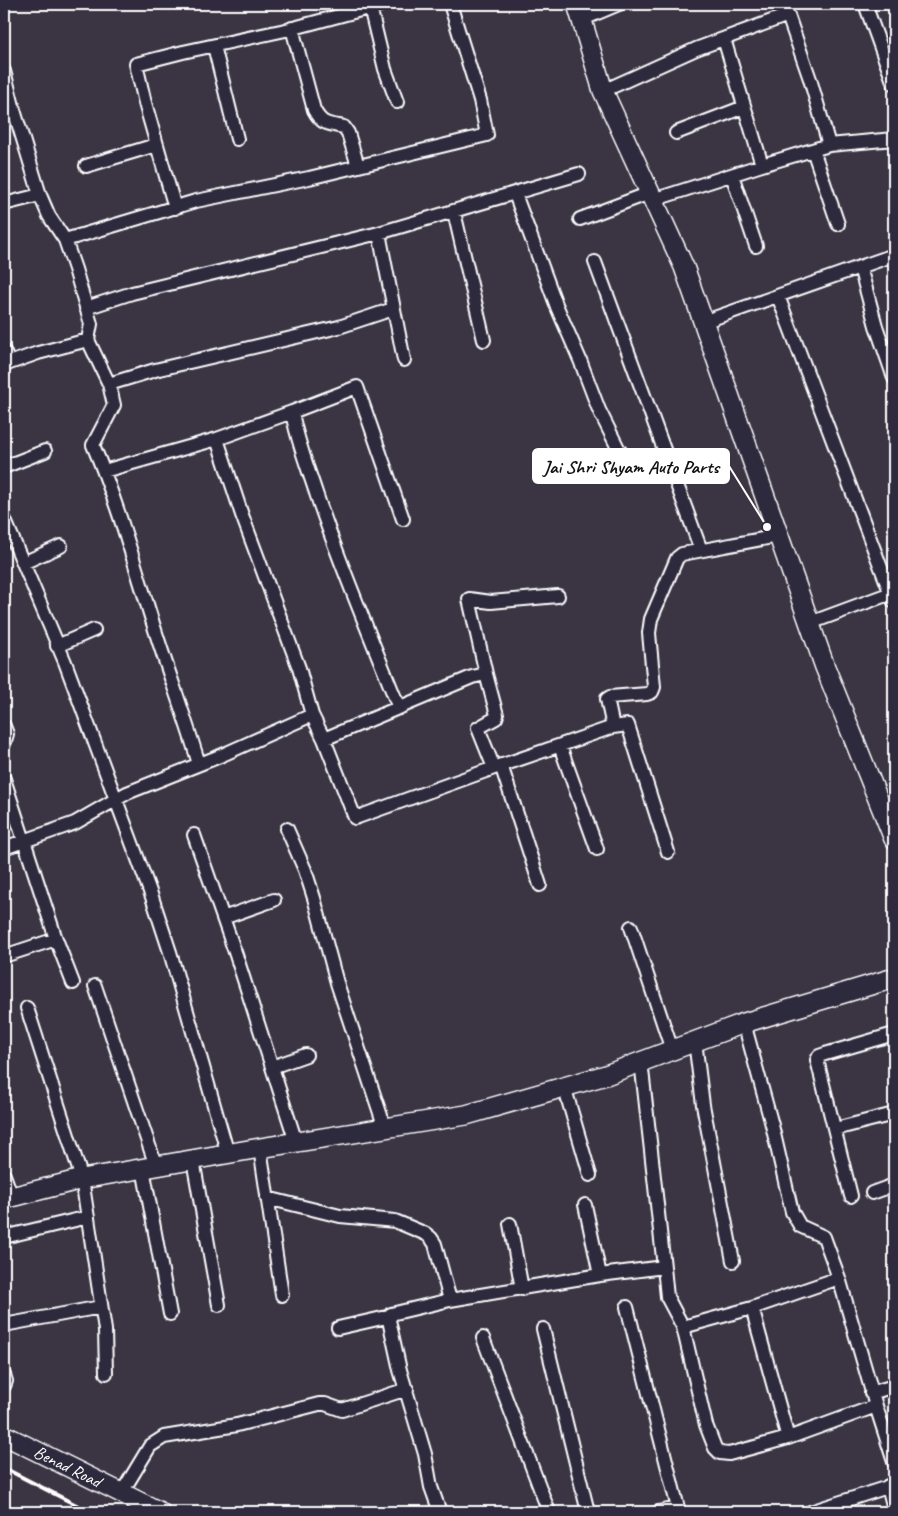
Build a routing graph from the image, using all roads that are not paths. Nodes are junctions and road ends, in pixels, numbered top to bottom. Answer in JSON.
{"nodes":[{"id":1,"x":450,"y":4,"type":"edge"},
{"id":2,"x":619,"y":4,"type":"edge"},
{"id":3,"x":865,"y":4,"type":"edge"},
{"id":4,"x":377,"y":5,"type":"edge"},
{"id":5,"x":786,"y":9,"type":"edge"},
{"id":6,"x":579,"y":12,"type":"edge"},
{"id":7,"x":292,"y":28,"type":"junction"},
{"id":8,"x":724,"y":39,"type":"junction"},
{"id":9,"x":214,"y":46,"type":"junction"},
{"id":10,"x":4,"y":71,"type":"edge"},
{"id":11,"x":894,"y":84,"type":"edge"},
{"id":12,"x":603,"y":90,"type":"junction"},
{"id":13,"x":397,"y":102,"type":"dead end"},
{"id":14,"x":744,"y":107,"type":"junction"},
{"id":15,"x":9,"y":111,"type":"edge"},
{"id":16,"x":676,"y":133,"type":"dead end"},
{"id":17,"x":238,"y":139,"type":"dead end"},
{"id":18,"x":894,"y":139,"type":"edge"},
{"id":19,"x":156,"y":145,"type":"junction"},
{"id":20,"x":830,"y":145,"type":"junction"},
{"id":21,"x":813,"y":150,"type":"junction"},
{"id":22,"x":762,"y":165,"type":"junction"},
{"id":23,"x":86,"y":166,"type":"dead end"},
{"id":24,"x":358,"y":166,"type":"junction"},
{"id":25,"x":579,"y":174,"type":"dead end"},
{"id":26,"x":732,"y":175,"type":"junction"},
{"id":27,"x":515,"y":194,"type":"junction"},
{"id":28,"x":40,"y":196,"type":"junction"},
{"id":29,"x":652,"y":197,"type":"junction"},
{"id":30,"x":4,"y":204,"type":"edge"},
{"id":31,"x":174,"y":208,"type":"junction"},
{"id":32,"x":454,"y":212,"type":"junction"},
{"id":33,"x":580,"y":219,"type":"dead end"},
{"id":34,"x":838,"y":224,"type":"dead end"},
{"id":35,"x":379,"y":233,"type":"junction"},
{"id":36,"x":65,"y":240,"type":"junction"},
{"id":37,"x":756,"y":246,"type":"dead end"},
{"id":38,"x":894,"y":255,"type":"edge"},
{"id":39,"x":595,"y":262,"type":"dead end"},
{"id":40,"x":860,"y":267,"type":"junction"},
{"id":41,"x":778,"y":296,"type":"junction"},
{"id":42,"x":86,"y":308,"type":"junction"},
{"id":43,"x":393,"y":309,"type":"junction"},
{"id":44,"x":703,"y":322,"type":"junction"},
{"id":45,"x":88,"y":340,"type":"junction"},
{"id":46,"x":484,"y":340,"type":"dead end"},
{"id":47,"x":4,"y":351,"type":"edge"},
{"id":48,"x":404,"y":360,"type":"dead end"},
{"id":49,"x":6,"y":364,"type":"edge"},
{"id":50,"x":894,"y":378,"type":"edge"},
{"id":51,"x":110,"y":384,"type":"junction"},
{"id":52,"x":292,"y":412,"type":"junction"},
{"id":53,"x":216,"y":439,"type":"junction"},
{"id":54,"x":45,"y":451,"type":"dead end"},
{"id":55,"x":670,"y":465,"type":"junction"},
{"id":56,"x":4,"y":467,"type":"edge"},
{"id":57,"x":104,"y":471,"type":"junction"},
{"id":58,"x":4,"y":518,"type":"edge"},
{"id":59,"x":403,"y":519,"type":"dead end"},
{"id":60,"x":778,"y":536,"type":"junction"},
{"id":61,"x":61,"y":546,"type":"dead end"},
{"id":62,"x":701,"y":550,"type":"junction"},
{"id":63,"x":23,"y":563,"type":"junction"},
{"id":64,"x":558,"y":596,"type":"dead end"},
{"id":65,"x":893,"y":596,"type":"edge"},
{"id":66,"x":810,"y":623,"type":"junction"},
{"id":67,"x":94,"y":630,"type":"dead end"},
{"id":68,"x":57,"y":646,"type":"junction"},
{"id":69,"x":486,"y":674,"type":"junction"},
{"id":70,"x":399,"y":708,"type":"junction"},
{"id":71,"x":312,"y":716,"type":"junction"},
{"id":72,"x":4,"y":726,"type":"edge"},
{"id":73,"x":613,"y":727,"type":"junction"},
{"id":74,"x":324,"y":739,"type":"junction"},
{"id":75,"x":4,"y":744,"type":"edge"},
{"id":76,"x":560,"y":746,"type":"junction"},
{"id":77,"x":199,"y":764,"type":"junction"},
{"id":78,"x":498,"y":767,"type":"junction"},
{"id":79,"x":4,"y":780,"type":"edge"},
{"id":80,"x":116,"y":799,"type":"junction"},
{"id":81,"x":286,"y":830,"type":"dead end"},
{"id":82,"x":194,"y":835,"type":"dead end"},
{"id":83,"x":894,"y":839,"type":"edge"},
{"id":84,"x":24,"y":842,"type":"junction"},
{"id":85,"x":4,"y":848,"type":"edge"},
{"id":86,"x":597,"y":849,"type":"dead end"},
{"id":87,"x":668,"y":852,"type":"dead end"},
{"id":88,"x":540,"y":885,"type":"dead end"},
{"id":89,"x":274,"y":900,"type":"dead end"},
{"id":90,"x":223,"y":918,"type":"junction"},
{"id":91,"x":632,"y":927,"type":"dead end"},
{"id":92,"x":56,"y":939,"type":"junction"},
{"id":93,"x":4,"y":956,"type":"edge"},
{"id":94,"x":894,"y":978,"type":"edge"},
{"id":95,"x":73,"y":983,"type":"dead end"},
{"id":96,"x":95,"y":986,"type":"dead end"},
{"id":97,"x":27,"y":1008,"type":"dead end"},
{"id":98,"x":744,"y":1023,"type":"junction"},
{"id":99,"x":894,"y":1034,"type":"edge"},
{"id":100,"x":695,"y":1041,"type":"junction"},
{"id":101,"x":672,"y":1050,"type":"junction"},
{"id":102,"x":306,"y":1055,"type":"dead end"},
{"id":103,"x":642,"y":1062,"type":"junction"},
{"id":104,"x":272,"y":1067,"type":"junction"},
{"id":105,"x":564,"y":1086,"type":"junction"},
{"id":106,"x":894,"y":1114,"type":"edge"},
{"id":107,"x":385,"y":1128,"type":"junction"},
{"id":108,"x":835,"y":1129,"type":"junction"},
{"id":109,"x":296,"y":1142,"type":"junction"},
{"id":110,"x":260,"y":1148,"type":"junction"},
{"id":111,"x":228,"y":1154,"type":"junction"},
{"id":112,"x":193,"y":1160,"type":"junction"},
{"id":113,"x":150,"y":1167,"type":"junction"},
{"id":114,"x":4,"y":1175,"type":"edge"},
{"id":115,"x":590,"y":1175,"type":"dead end"},
{"id":116,"x":82,"y":1179,"type":"junction"},
{"id":117,"x":894,"y":1185,"type":"edge"},
{"id":118,"x":872,"y":1193,"type":"dead end"},
{"id":119,"x":851,"y":1196,"type":"dead end"},
{"id":120,"x":8,"y":1198,"type":"edge"},
{"id":121,"x":267,"y":1198,"type":"junction"},
{"id":122,"x":585,"y":1205,"type":"dead end"},
{"id":123,"x":88,"y":1217,"type":"junction"},
{"id":124,"x":510,"y":1224,"type":"dead end"},
{"id":125,"x":4,"y":1237,"type":"edge"},
{"id":126,"x":733,"y":1261,"type":"dead end"},
{"id":127,"x":664,"y":1267,"type":"junction"},
{"id":128,"x":600,"y":1275,"type":"junction"},
{"id":129,"x":839,"y":1278,"type":"junction"},
{"id":130,"x":522,"y":1289,"type":"junction"},
{"id":131,"x":282,"y":1295,"type":"dead end"},
{"id":132,"x":450,"y":1300,"type":"junction"},
{"id":133,"x":219,"y":1305,"type":"dead end"},
{"id":134,"x":101,"y":1307,"type":"junction"},
{"id":135,"x":627,"y":1307,"type":"dead end"},
{"id":136,"x":752,"y":1308,"type":"junction"},
{"id":137,"x":170,"y":1314,"type":"dead end"},
{"id":138,"x":391,"y":1316,"type":"junction"},
{"id":139,"x":4,"y":1325,"type":"edge"},
{"id":140,"x":683,"y":1327,"type":"junction"},
{"id":141,"x":338,"y":1328,"type":"dead end"},
{"id":142,"x":543,"y":1329,"type":"dead end"},
{"id":143,"x":483,"y":1338,"type":"dead end"},
{"id":144,"x":106,"y":1373,"type":"dead end"},
{"id":145,"x":4,"y":1375,"type":"edge"},
{"id":146,"x":4,"y":1386,"type":"edge"},
{"id":147,"x":894,"y":1386,"type":"edge"},
{"id":148,"x":407,"y":1389,"type":"junction"},
{"id":149,"x":871,"y":1393,"type":"junction"},
{"id":150,"x":876,"y":1406,"type":"junction"},
{"id":151,"x":4,"y":1435,"type":"edge"},
{"id":152,"x":788,"y":1438,"type":"junction"},
{"id":153,"x":894,"y":1462,"type":"edge"},
{"id":154,"x":891,"y":1486,"type":"edge"},
{"id":155,"x":121,"y":1494,"type":"junction"},
{"id":156,"x":894,"y":1509,"type":"edge"},
{"id":157,"x":678,"y":1510,"type":"edge"},
{"id":158,"x":160,"y":1512,"type":"edge"},
{"id":159,"x":440,"y":1512,"type":"edge"},
{"id":160,"x":549,"y":1512,"type":"edge"},
{"id":161,"x":588,"y":1512,"type":"edge"},
{"id":162,"x":658,"y":1512,"type":"edge"},
{"id":163,"x":810,"y":1512,"type":"edge"}],
"edges":[{"from":1,"to":24,"type":"street"},
{"from":2,"to":6,"type":"street"},
{"from":3,"to":11,"type":"street"},
{"from":4,"to":7,"type":"street"},
{"from":4,"to":13,"type":"street"},
{"from":5,"to":8,"type":"street"},
{"from":5,"to":20,"type":"street"},
{"from":6,"to":12,"type":"street"},
{"from":7,"to":9,"type":"street"},
{"from":7,"to":24,"type":"street"},
{"from":8,"to":12,"type":"street"},
{"from":8,"to":14,"type":"street"},
{"from":9,"to":17,"type":"street"},
{"from":9,"to":19,"type":"street"},
{"from":10,"to":15,"type":"street"},
{"from":12,"to":29,"type":"street"},
{"from":14,"to":16,"type":"street"},
{"from":14,"to":22,"type":"street"},
{"from":15,"to":28,"type":"street"},
{"from":18,"to":20,"type":"street"},
{"from":19,"to":23,"type":"street"},
{"from":19,"to":31,"type":"street"},
{"from":20,"to":21,"type":"street"},
{"from":21,"to":22,"type":"street"},
{"from":21,"to":34,"type":"street"},
{"from":22,"to":26,"type":"street"},
{"from":24,"to":31,"type":"street"},
{"from":25,"to":27,"type":"street"},
{"from":26,"to":29,"type":"street"},
{"from":26,"to":37,"type":"street"},
{"from":27,"to":32,"type":"street"},
{"from":27,"to":55,"type":"street"},
{"from":28,"to":30,"type":"street"},
{"from":28,"to":36,"type":"street"},
{"from":29,"to":33,"type":"street"},
{"from":29,"to":44,"type":"street"},
{"from":31,"to":36,"type":"street"},
{"from":32,"to":35,"type":"street"},
{"from":32,"to":46,"type":"street"},
{"from":35,"to":42,"type":"street"},
{"from":35,"to":43,"type":"street"},
{"from":36,"to":42,"type":"street"},
{"from":38,"to":40,"type":"street"},
{"from":39,"to":55,"type":"street"},
{"from":40,"to":41,"type":"street"},
{"from":40,"to":50,"type":"street"},
{"from":41,"to":44,"type":"street"},
{"from":41,"to":65,"type":"street"},
{"from":42,"to":45,"type":"street"},
{"from":43,"to":48,"type":"street"},
{"from":43,"to":51,"type":"street"},
{"from":44,"to":60,"type":"street"},
{"from":45,"to":49,"type":"street"},
{"from":45,"to":51,"type":"street"},
{"from":47,"to":49,"type":"street"},
{"from":51,"to":57,"type":"street"},
{"from":52,"to":53,"type":"street"},
{"from":52,"to":59,"type":"street"},
{"from":52,"to":70,"type":"street"},
{"from":53,"to":57,"type":"street"},
{"from":53,"to":71,"type":"street"},
{"from":54,"to":56,"type":"street"},
{"from":55,"to":62,"type":"street"},
{"from":57,"to":77,"type":"street"},
{"from":58,"to":63,"type":"street"},
{"from":60,"to":62,"type":"street"},
{"from":60,"to":66,"type":"street"},
{"from":61,"to":63,"type":"street"},
{"from":62,"to":73,"type":"street"},
{"from":63,"to":68,"type":"street"},
{"from":64,"to":69,"type":"street"},
{"from":65,"to":66,"type":"street"},
{"from":66,"to":83,"type":"street"},
{"from":67,"to":68,"type":"street"},
{"from":68,"to":80,"type":"street"},
{"from":69,"to":70,"type":"street"},
{"from":69,"to":78,"type":"street"},
{"from":70,"to":74,"type":"street"},
{"from":71,"to":74,"type":"street"},
{"from":71,"to":77,"type":"street"},
{"from":72,"to":75,"type":"street"},
{"from":73,"to":76,"type":"street"},
{"from":73,"to":87,"type":"street"},
{"from":74,"to":78,"type":"street"},
{"from":76,"to":78,"type":"street"},
{"from":76,"to":86,"type":"street"},
{"from":77,"to":80,"type":"street"},
{"from":78,"to":88,"type":"street"},
{"from":79,"to":84,"type":"street"},
{"from":80,"to":84,"type":"street"},
{"from":80,"to":111,"type":"street"},
{"from":81,"to":107,"type":"street"},
{"from":82,"to":90,"type":"street"},
{"from":84,"to":85,"type":"street"},
{"from":84,"to":92,"type":"street"},
{"from":89,"to":90,"type":"street"},
{"from":90,"to":104,"type":"street"},
{"from":91,"to":101,"type":"street"},
{"from":92,"to":93,"type":"street"},
{"from":92,"to":95,"type":"street"},
{"from":94,"to":98,"type":"street"},
{"from":96,"to":113,"type":"street"},
{"from":97,"to":116,"type":"street"},
{"from":98,"to":100,"type":"street"},
{"from":98,"to":129,"type":"street"},
{"from":99,"to":108,"type":"street"},
{"from":100,"to":101,"type":"street"},
{"from":100,"to":126,"type":"street"},
{"from":101,"to":103,"type":"street"},
{"from":102,"to":104,"type":"street"},
{"from":103,"to":105,"type":"street"},
{"from":103,"to":127,"type":"street"},
{"from":104,"to":109,"type":"street"},
{"from":105,"to":107,"type":"street"},
{"from":105,"to":115,"type":"street"},
{"from":106,"to":108,"type":"street"},
{"from":107,"to":109,"type":"street"},
{"from":108,"to":119,"type":"street"},
{"from":109,"to":110,"type":"street"},
{"from":110,"to":111,"type":"street"},
{"from":110,"to":121,"type":"street"},
{"from":111,"to":112,"type":"street"},
{"from":112,"to":113,"type":"street"},
{"from":112,"to":133,"type":"street"},
{"from":113,"to":116,"type":"street"},
{"from":113,"to":137,"type":"street"},
{"from":114,"to":120,"type":"street"},
{"from":116,"to":120,"type":"street"},
{"from":116,"to":123,"type":"street"},
{"from":117,"to":118,"type":"street"},
{"from":121,"to":131,"type":"street"},
{"from":121,"to":132,"type":"street"},
{"from":122,"to":128,"type":"street"},
{"from":123,"to":125,"type":"street"},
{"from":123,"to":134,"type":"street"},
{"from":124,"to":130,"type":"street"},
{"from":127,"to":128,"type":"street"},
{"from":127,"to":140,"type":"street"},
{"from":128,"to":130,"type":"street"},
{"from":129,"to":136,"type":"street"},
{"from":129,"to":149,"type":"street"},
{"from":130,"to":132,"type":"street"},
{"from":132,"to":138,"type":"street"},
{"from":134,"to":139,"type":"street"},
{"from":134,"to":144,"type":"street"},
{"from":135,"to":157,"type":"street"},
{"from":136,"to":140,"type":"street"},
{"from":136,"to":152,"type":"street"},
{"from":138,"to":141,"type":"street"},
{"from":138,"to":148,"type":"street"},
{"from":140,"to":152,"type":"street"},
{"from":142,"to":161,"type":"street"},
{"from":143,"to":160,"type":"street"},
{"from":145,"to":146,"type":"street"},
{"from":147,"to":149,"type":"street"},
{"from":148,"to":155,"type":"street"},
{"from":148,"to":159,"type":"street"},
{"from":149,"to":150,"type":"street"},
{"from":150,"to":152,"type":"street"},
{"from":150,"to":153,"type":"street"},
{"from":151,"to":155,"type":"street","name":"Benad Road"},
{"from":154,"to":156,"type":"street"},
{"from":154,"to":163,"type":"street"},
{"from":155,"to":158,"type":"street","name":"Benad Road"},
{"from":157,"to":162,"type":"street"}]}
